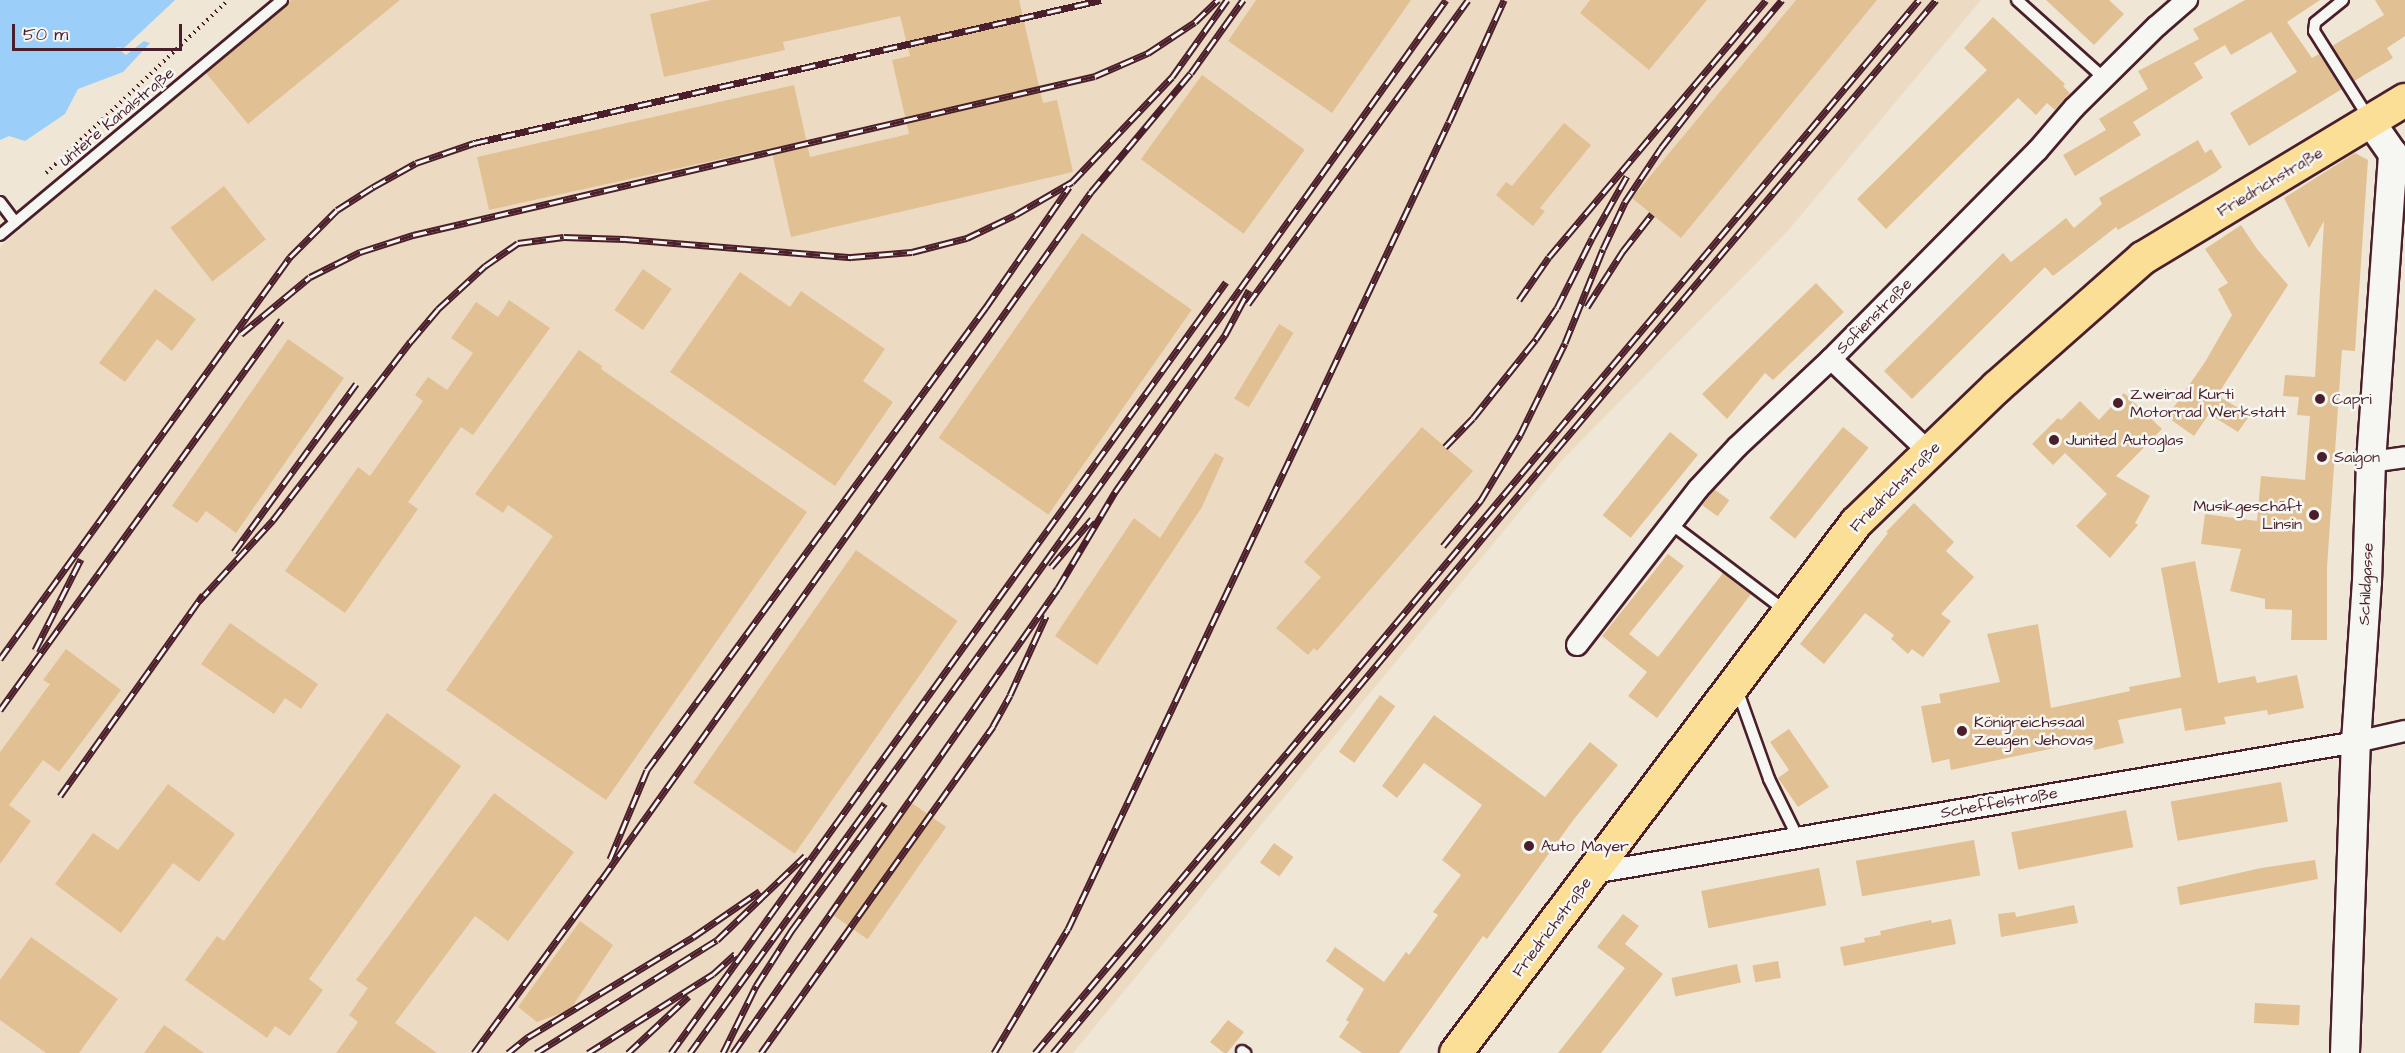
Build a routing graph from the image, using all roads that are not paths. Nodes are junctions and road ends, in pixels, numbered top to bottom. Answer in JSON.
{"nodes":[{"id":1,"x":282,"y":0,"type":"edge"},
{"id":2,"x":2017,"y":0,"type":"edge"},
{"id":3,"x":2187,"y":0,"type":"edge"},
{"id":4,"x":2343,"y":0,"type":"edge"},
{"id":5,"x":2104,"y":78,"type":"junction"},
{"id":6,"x":2405,"y":100,"type":"edge"},
{"id":7,"x":2371,"y":122,"type":"junction"},
{"id":8,"x":0,"y":202,"type":"edge"},
{"id":9,"x":15,"y":222,"type":"junction"},
{"id":10,"x":0,"y":235,"type":"edge"},
{"id":11,"x":1831,"y":359,"type":"junction"},
{"id":12,"x":1929,"y":452,"type":"junction"},
{"id":13,"x":2405,"y":457,"type":"edge"},
{"id":14,"x":2371,"y":462,"type":"junction"},
{"id":15,"x":1671,"y":524,"type":"junction"},
{"id":16,"x":1787,"y":612,"type":"junction"},
{"id":17,"x":1577,"y":645,"type":"dead end"},
{"id":18,"x":1735,"y":681,"type":"junction"},
{"id":19,"x":2405,"y":730,"type":"edge"},
{"id":20,"x":2356,"y":742,"type":"junction"},
{"id":21,"x":1798,"y":838,"type":"junction"},
{"id":22,"x":1593,"y":873,"type":"junction"},
{"id":23,"x":1456,"y":1053,"type":"edge"},
{"id":24,"x":2345,"y":1053,"type":"edge"}],
"edges":[{"from":1,"to":9,"type":"lane","name":"Untere Kanalstraße"},
{"from":2,"to":5,"type":"lane"},
{"from":3,"to":5,"type":"street","name":"Sofienstraße"},
{"from":4,"to":7,"type":"lane"},
{"from":5,"to":11,"type":"street","name":"Sofienstraße"},
{"from":6,"to":7,"type":"main road","name":"Friedrichstraße"},
{"from":7,"to":12,"type":"main road","name":"Friedrichstraße"},
{"from":7,"to":14,"type":"street","name":"Schildgasse"},
{"from":8,"to":9,"type":"lane"},
{"from":9,"to":10,"type":"lane","name":"Untere Kanalstraße"},
{"from":11,"to":12,"type":"street"},
{"from":11,"to":15,"type":"street","name":"Sofienstraße"},
{"from":12,"to":16,"type":"main road","name":"Friedrichstraße"},
{"from":13,"to":14,"type":"street"},
{"from":14,"to":20,"type":"street","name":"Schildgasse"},
{"from":15,"to":16,"type":"lane"},
{"from":15,"to":17,"type":"street","name":"Sofienstraße"},
{"from":16,"to":18,"type":"main road","name":"Friedrichstraße"},
{"from":18,"to":21,"type":"lane"},
{"from":18,"to":22,"type":"main road","name":"Friedrichstraße"},
{"from":19,"to":20,"type":"street","name":"Scheffelstraße"},
{"from":20,"to":21,"type":"street","name":"Scheffelstraße"},
{"from":20,"to":24,"type":"street","name":"Schildgasse"},
{"from":21,"to":22,"type":"street","name":"Scheffelstraße"},
{"from":22,"to":23,"type":"main road","name":"Friedrichstraße"}]}
